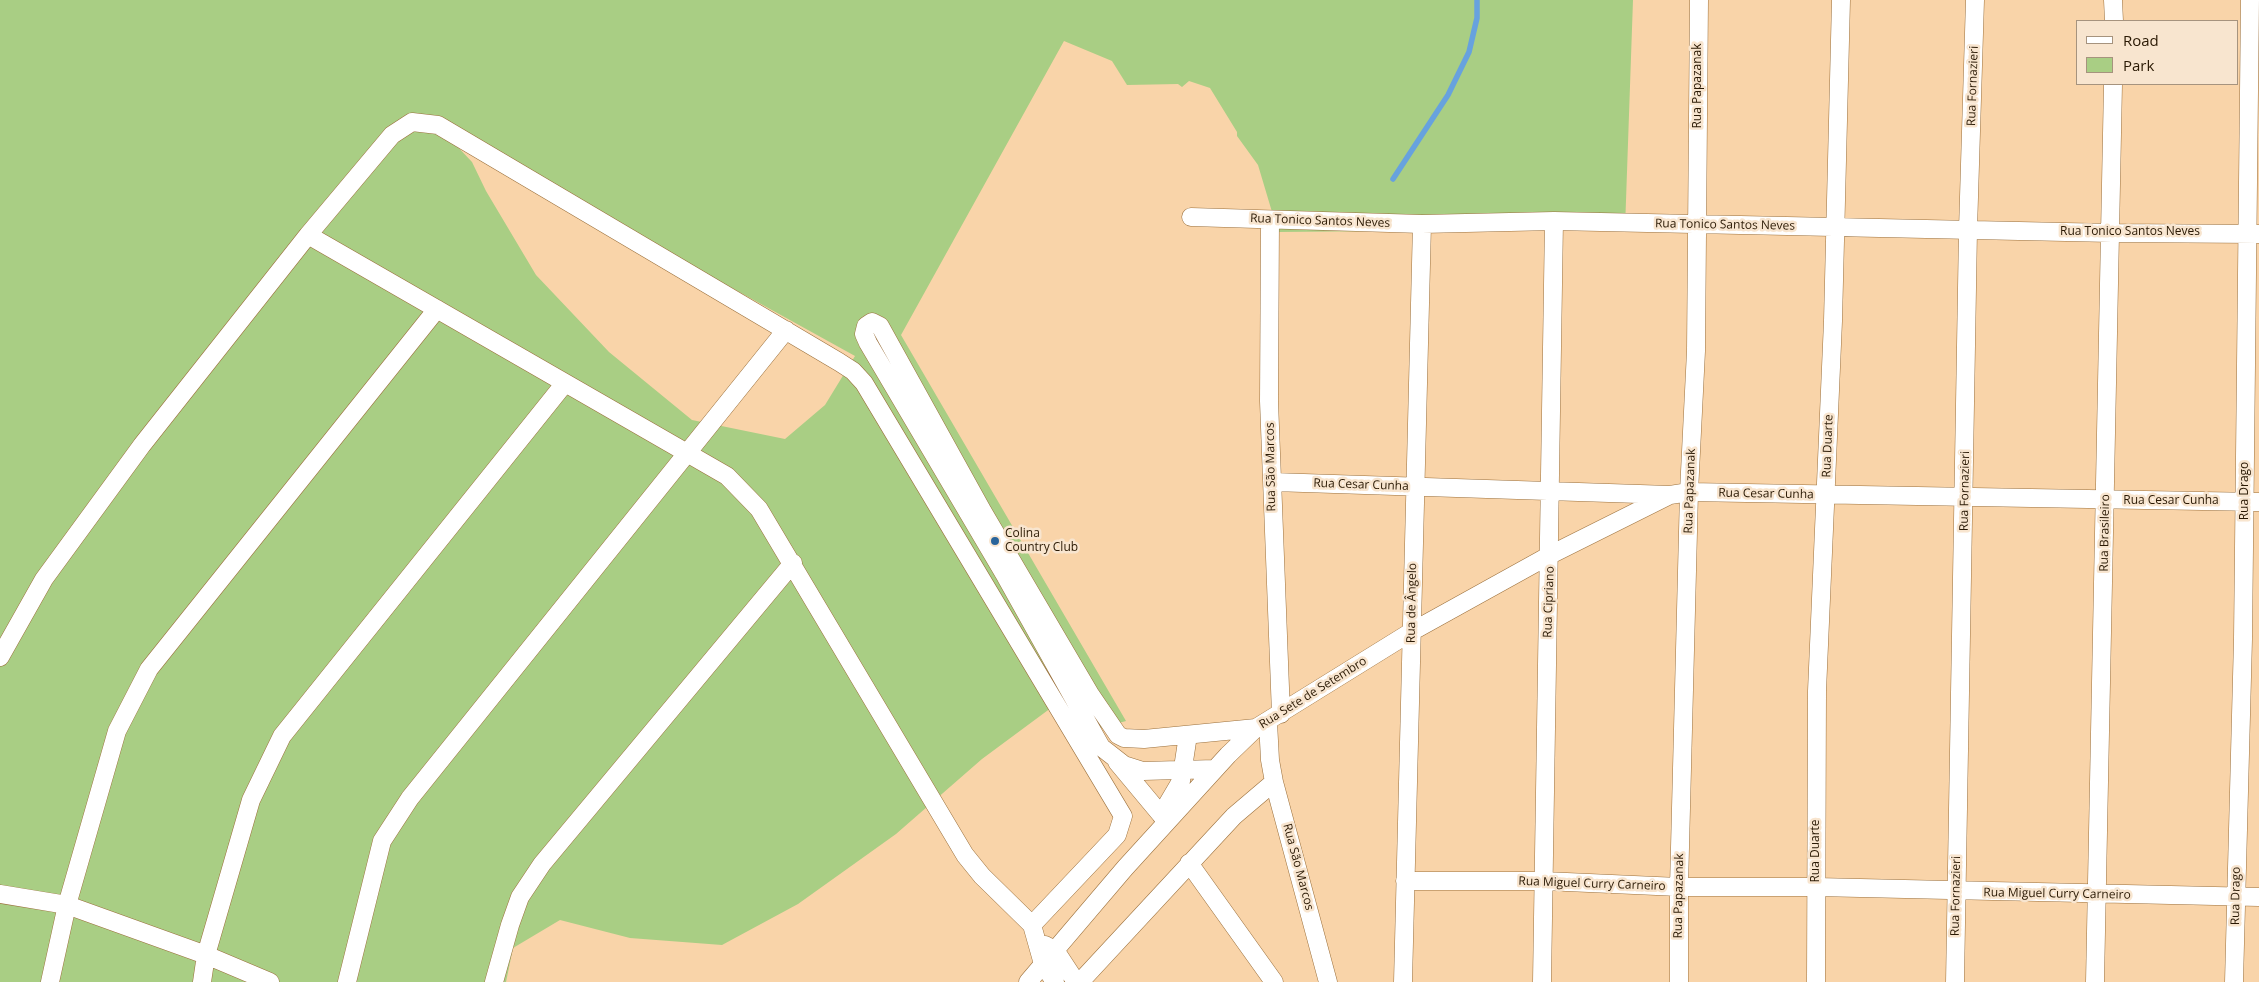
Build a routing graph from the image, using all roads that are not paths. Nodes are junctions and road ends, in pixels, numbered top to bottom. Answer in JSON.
{"nodes":[{"id":1,"x":1698,"y":0,"type":"edge"},
{"id":2,"x":1841,"y":0,"type":"edge"},
{"id":3,"x":1975,"y":0,"type":"edge"},
{"id":4,"x":2114,"y":0,"type":"edge"},
{"id":5,"x":2250,"y":0,"type":"edge"},
{"id":6,"x":2114,"y":20,"type":"edge"},
{"id":7,"x":2113,"y":85,"type":"edge"},
{"id":8,"x":1191,"y":217,"type":"dead end"},
{"id":9,"x":1270,"y":220,"type":"junction"},
{"id":10,"x":1554,"y":221,"type":"junction"},
{"id":11,"x":1422,"y":224,"type":"junction"},
{"id":12,"x":1698,"y":225,"type":"junction"},
{"id":13,"x":1834,"y":228,"type":"junction"},
{"id":14,"x":1968,"y":230,"type":"junction"},
{"id":15,"x":2112,"y":233,"type":"junction"},
{"id":16,"x":2253,"y":233,"type":"edge"},
{"id":17,"x":308,"y":235,"type":"junction"},
{"id":18,"x":437,"y":309,"type":"junction"},
{"id":19,"x":786,"y":330,"type":"junction"},
{"id":20,"x":565,"y":383,"type":"junction"},
{"id":21,"x":685,"y":453,"type":"junction"},
{"id":22,"x":1273,"y":482,"type":"junction"},
{"id":23,"x":1414,"y":486,"type":"junction"},
{"id":24,"x":1551,"y":492,"type":"junction"},
{"id":25,"x":1689,"y":492,"type":"junction"},
{"id":26,"x":1670,"y":495,"type":"junction"},
{"id":27,"x":1826,"y":496,"type":"junction"},
{"id":28,"x":1965,"y":498,"type":"junction"},
{"id":29,"x":2105,"y":501,"type":"junction"},
{"id":30,"x":2252,"y":502,"type":"edge"},
{"id":31,"x":1550,"y":556,"type":"junction"},
{"id":32,"x":793,"y":563,"type":"junction"},
{"id":33,"x":1411,"y":632,"type":"junction"},
{"id":34,"x":0,"y":657,"type":"edge"},
{"id":35,"x":1268,"y":721,"type":"junction"},
{"id":36,"x":1188,"y":735,"type":"junction"},
{"id":37,"x":1115,"y":760,"type":"junction"},
{"id":38,"x":1215,"y":769,"type":"junction"},
{"id":39,"x":1184,"y":771,"type":"junction"},
{"id":40,"x":1274,"y":782,"type":"junction"},
{"id":41,"x":1164,"y":819,"type":"junction"},
{"id":42,"x":1189,"y":863,"type":"junction"},
{"id":43,"x":1405,"y":881,"type":"junction"},
{"id":44,"x":1544,"y":881,"type":"junction"},
{"id":45,"x":1679,"y":887,"type":"junction"},
{"id":46,"x":1816,"y":887,"type":"junction"},
{"id":47,"x":1956,"y":891,"type":"junction"},
{"id":48,"x":0,"y":894,"type":"edge"},
{"id":49,"x":2096,"y":895,"type":"junction"},
{"id":50,"x":2236,"y":896,"type":"junction"},
{"id":51,"x":2259,"y":897,"type":"edge"},
{"id":52,"x":67,"y":905,"type":"junction"},
{"id":53,"x":1035,"y":933,"type":"junction"},
{"id":54,"x":1055,"y":950,"type":"junction"},
{"id":55,"x":206,"y":955,"type":"junction"},
{"id":56,"x":1043,"y":964,"type":"junction"},
{"id":57,"x":50,"y":982,"type":"edge"},
{"id":58,"x":202,"y":982,"type":"edge"},
{"id":59,"x":270,"y":982,"type":"edge"},
{"id":60,"x":347,"y":982,"type":"edge"},
{"id":61,"x":494,"y":982,"type":"edge"},
{"id":62,"x":1028,"y":982,"type":"edge"},
{"id":63,"x":1055,"y":982,"type":"edge"},
{"id":64,"x":1078,"y":982,"type":"edge"},
{"id":65,"x":1274,"y":982,"type":"edge"},
{"id":66,"x":1328,"y":982,"type":"edge"},
{"id":67,"x":1403,"y":982,"type":"edge"},
{"id":68,"x":1542,"y":982,"type":"edge"},
{"id":69,"x":1679,"y":982,"type":"edge"},
{"id":70,"x":1816,"y":982,"type":"edge"},
{"id":71,"x":1955,"y":982,"type":"edge"},
{"id":72,"x":2095,"y":982,"type":"edge"},
{"id":73,"x":2234,"y":982,"type":"edge"}],
"edges":[{"from":1,"to":12,"type":"street","name":"Rua Papazanak"},
{"from":2,"to":13,"type":"street","name":"Rua Duarte"},
{"from":3,"to":14,"type":"street","name":"Rua Fornazieri"},
{"from":4,"to":6,"type":"street"},
{"from":5,"to":16,"type":"street","name":"Rua Drago"},
{"from":7,"to":15,"type":"street","name":"Rua Brasileiro"},
{"from":8,"to":9,"type":"street","name":"Rua Tonico Santos Neves"},
{"from":9,"to":11,"type":"street","name":"Rua Tonico Santos Neves"},
{"from":9,"to":22,"type":"street","name":"Rua São Marcos"},
{"from":10,"to":11,"type":"street","name":"Rua Tonico Santos Neves"},
{"from":10,"to":12,"type":"street","name":"Rua Tonico Santos Neves"},
{"from":10,"to":24,"type":"street","name":"Rua Cipriano"},
{"from":11,"to":23,"type":"street","name":"Rua de Ângelo"},
{"from":12,"to":13,"type":"street","name":"Rua Tonico Santos Neves"},
{"from":12,"to":25,"type":"street","name":"Rua Papazanak"},
{"from":13,"to":14,"type":"street","name":"Rua Tonico Santos Neves"},
{"from":13,"to":27,"type":"street","name":"Rua Duarte"},
{"from":14,"to":15,"type":"street","name":"Rua Tonico Santos Neves"},
{"from":14,"to":28,"type":"street","name":"Rua Fornazieri"},
{"from":15,"to":16,"type":"street","name":"Rua Tonico Santos Neves"},
{"from":15,"to":29,"type":"street","name":"Rua Brasileiro"},
{"from":16,"to":30,"type":"street","name":"Rua Drago"},
{"from":17,"to":18,"type":"street"},
{"from":17,"to":19,"type":"street"},
{"from":17,"to":34,"type":"street"},
{"from":18,"to":20,"type":"street"},
{"from":18,"to":52,"type":"street"},
{"from":19,"to":21,"type":"street"},
{"from":19,"to":53,"type":"street"},
{"from":20,"to":21,"type":"street"},
{"from":20,"to":55,"type":"street"},
{"from":21,"to":32,"type":"street"},
{"from":21,"to":60,"type":"street"},
{"from":22,"to":23,"type":"street","name":"Rua Cesar Cunha"},
{"from":22,"to":35,"type":"street","name":"Rua São Marcos"},
{"from":23,"to":24,"type":"street","name":"Rua Cesar Cunha"},
{"from":23,"to":33,"type":"street","name":"Rua de Ângelo"},
{"from":24,"to":26,"type":"street","name":"Rua Cesar Cunha"},
{"from":24,"to":31,"type":"street","name":"Rua Cipriano"},
{"from":25,"to":26,"type":"street","name":"Rua Cesar Cunha"},
{"from":25,"to":27,"type":"street","name":"Rua Cesar Cunha"},
{"from":25,"to":45,"type":"street","name":"Rua Papazanak"},
{"from":26,"to":31,"type":"street","name":"Rua Sete de Setembro"},
{"from":27,"to":28,"type":"street","name":"Rua Cesar Cunha"},
{"from":27,"to":46,"type":"street","name":"Rua Duarte"},
{"from":28,"to":29,"type":"street","name":"Rua Cesar Cunha"},
{"from":28,"to":47,"type":"street","name":"Rua Fornazieri"},
{"from":29,"to":30,"type":"street","name":"Rua Cesar Cunha"},
{"from":29,"to":49,"type":"street","name":"Rua Brasileiro"},
{"from":30,"to":50,"type":"street","name":"Rua Drago"},
{"from":31,"to":33,"type":"street","name":"Rua Sete de Setembro"},
{"from":31,"to":44,"type":"street","name":"Rua Cipriano"},
{"from":32,"to":53,"type":"street"},
{"from":32,"to":61,"type":"street"},
{"from":33,"to":35,"type":"street","name":"Rua Sete de Setembro"},
{"from":33,"to":43,"type":"street","name":"Rua de Ângelo"},
{"from":35,"to":36,"type":"street"},
{"from":35,"to":38,"type":"street","name":"Rua Sete de Setembro"},
{"from":35,"to":40,"type":"street","name":"Rua São Marcos"},
{"from":36,"to":37,"type":"street"},
{"from":36,"to":39,"type":"street"},
{"from":37,"to":39,"type":"street"},
{"from":37,"to":41,"type":"street"},
{"from":38,"to":39,"type":"street"},
{"from":38,"to":41,"type":"street","name":"Rua Sete de Setembro"},
{"from":39,"to":41,"type":"street"},
{"from":40,"to":42,"type":"street"},
{"from":40,"to":66,"type":"street","name":"Rua São Marcos"},
{"from":41,"to":54,"type":"street","name":"Rua Sete de Setembro"},
{"from":42,"to":64,"type":"street"},
{"from":42,"to":65,"type":"street"},
{"from":43,"to":44,"type":"street","name":"Rua Miguel Curry Carneiro"},
{"from":43,"to":67,"type":"street","name":"Rua de Ângelo"},
{"from":44,"to":45,"type":"street","name":"Rua Miguel Curry Carneiro"},
{"from":44,"to":68,"type":"street","name":"Rua Cipriano"},
{"from":45,"to":46,"type":"street","name":"Rua Miguel Curry Carneiro"},
{"from":45,"to":69,"type":"street","name":"Rua Papazanak"},
{"from":46,"to":47,"type":"street","name":"Rua Miguel Curry Carneiro"},
{"from":46,"to":70,"type":"street","name":"Rua Duarte"},
{"from":47,"to":49,"type":"street","name":"Rua Miguel Curry Carneiro"},
{"from":47,"to":71,"type":"street","name":"Rua Fornazieri"},
{"from":48,"to":52,"type":"street"},
{"from":49,"to":50,"type":"street","name":"Rua Miguel Curry Carneiro"},
{"from":49,"to":72,"type":"street","name":"Rua Brasileiro"},
{"from":50,"to":51,"type":"street","name":"Rua Miguel Curry Carneiro"},
{"from":50,"to":73,"type":"street","name":"Rua Drago"},
{"from":52,"to":55,"type":"street"},
{"from":52,"to":57,"type":"street"},
{"from":53,"to":54,"type":"street"},
{"from":53,"to":56,"type":"street"},
{"from":54,"to":56,"type":"street","name":"Rua Sete de Setembro"},
{"from":54,"to":64,"type":"street"},
{"from":55,"to":58,"type":"street"},
{"from":55,"to":59,"type":"street"},
{"from":56,"to":62,"type":"street","name":"Rua Sete de Setembro"},
{"from":56,"to":63,"type":"street"}]}
